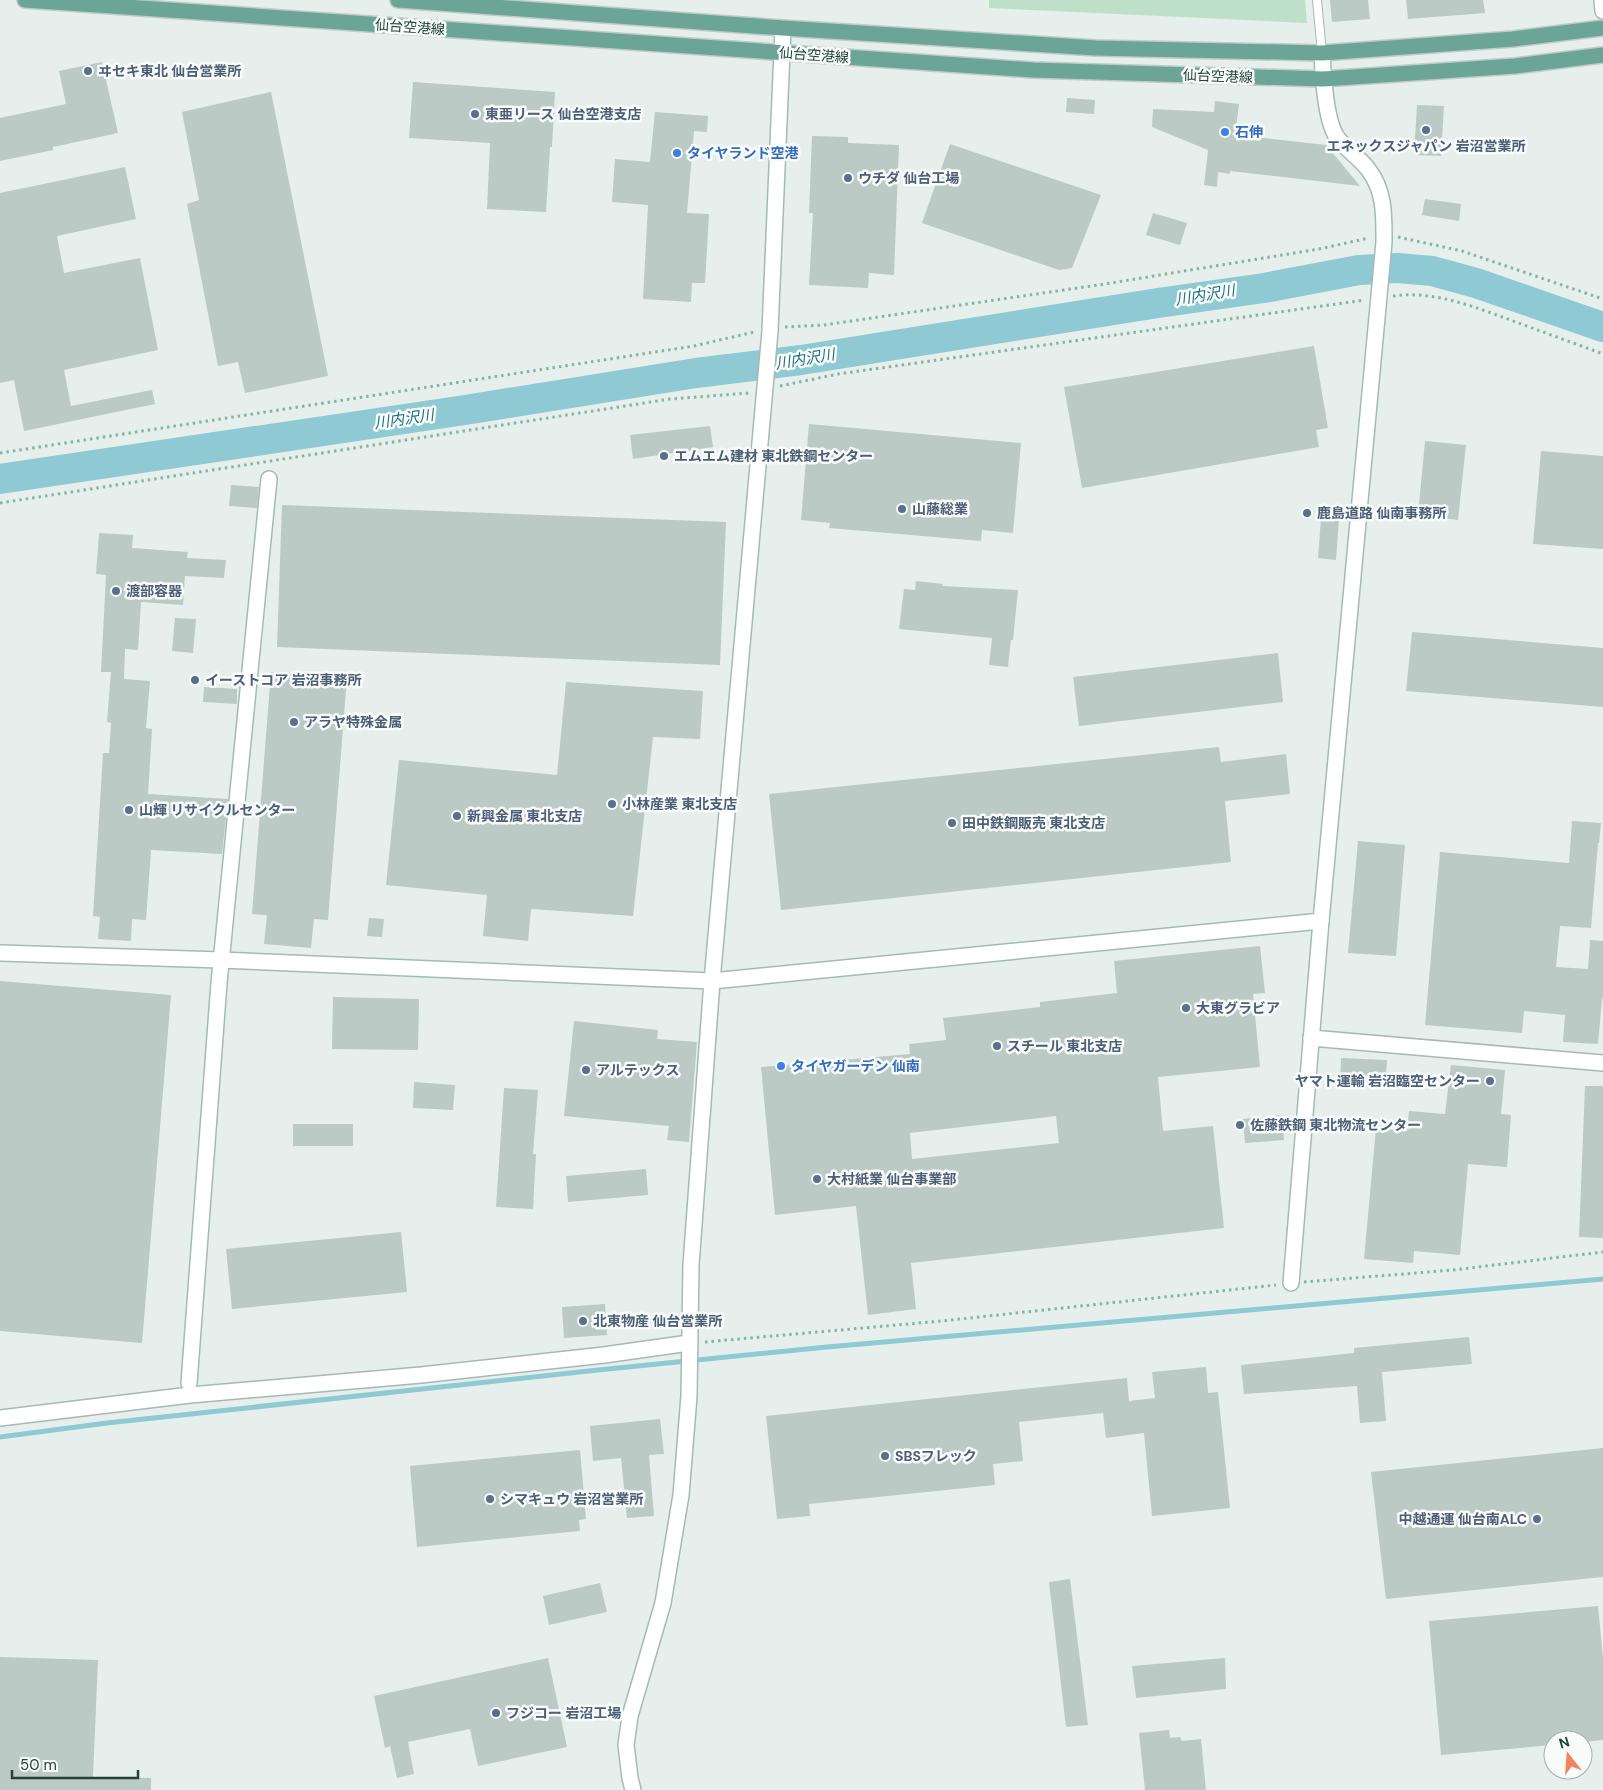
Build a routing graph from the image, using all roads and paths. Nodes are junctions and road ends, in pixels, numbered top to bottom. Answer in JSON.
{"nodes":[{"id":1,"x":25,"y":0,"type":"edge"},
{"id":2,"x":398,"y":0,"type":"edge"},
{"id":3,"x":1317,"y":0,"type":"edge"},
{"id":4,"x":1602,"y":0,"type":"edge"},
{"id":5,"x":1603,"y":11,"type":"edge"},
{"id":6,"x":783,"y":28,"type":"junction"},
{"id":7,"x":1603,"y":28,"type":"edge"},
{"id":8,"x":782,"y":53,"type":"junction"},
{"id":9,"x":1322,"y":53,"type":"junction"},
{"id":10,"x":1603,"y":56,"type":"edge"},
{"id":11,"x":1323,"y":79,"type":"junction"},
{"id":12,"x":1384,"y":240,"type":"junction"},
{"id":13,"x":1378,"y":295,"type":"junction"},
{"id":14,"x":1603,"y":299,"type":"edge"},
{"id":15,"x":770,"y":329,"type":"junction"},
{"id":16,"x":1603,"y":354,"type":"edge"},
{"id":17,"x":764,"y":389,"type":"junction"},
{"id":18,"x":0,"y":454,"type":"edge"},
{"id":19,"x":269,"y":479,"type":"dead end"},
{"id":20,"x":0,"y":503,"type":"edge"},
{"id":21,"x":1321,"y":921,"type":"junction"},
{"id":22,"x":0,"y":953,"type":"edge"},
{"id":23,"x":221,"y":960,"type":"junction"},
{"id":24,"x":712,"y":981,"type":"junction"},
{"id":25,"x":1311,"y":1038,"type":"junction"},
{"id":26,"x":1603,"y":1063,"type":"edge"},
{"id":27,"x":1603,"y":1252,"type":"edge"},
{"id":28,"x":1291,"y":1283,"type":"junction"},
{"id":29,"x":689,"y":1346,"type":"junction"},
{"id":30,"x":189,"y":1383,"type":"dead end"},
{"id":31,"x":0,"y":1418,"type":"edge"},
{"id":32,"x":633,"y":1790,"type":"edge"}],
"edges":[{"from":1,"to":8,"type":"main road","name":"仙台空港線"},
{"from":2,"to":6,"type":"main road","name":"仙台空港線"},
{"from":3,"to":9,"type":"lane"},
{"from":4,"to":5,"type":"street"},
{"from":6,"to":8,"type":"street"},
{"from":6,"to":9,"type":"main road","name":"仙台空港線"},
{"from":7,"to":9,"type":"main road","name":"仙台空港線"},
{"from":8,"to":11,"type":"main road","name":"仙台空港線"},
{"from":8,"to":15,"type":"street"},
{"from":9,"to":11,"type":"street"},
{"from":10,"to":11,"type":"main road","name":"仙台空港線"},
{"from":11,"to":12,"type":"street"},
{"from":12,"to":13,"type":"street"},
{"from":12,"to":14,"type":"path"},
{"from":12,"to":15,"type":"path"},
{"from":13,"to":16,"type":"path"},
{"from":13,"to":17,"type":"path"},
{"from":13,"to":21,"type":"street"},
{"from":15,"to":17,"type":"street"},
{"from":15,"to":18,"type":"path"},
{"from":17,"to":20,"type":"path"},
{"from":17,"to":24,"type":"street"},
{"from":19,"to":23,"type":"street"},
{"from":21,"to":24,"type":"street"},
{"from":21,"to":25,"type":"street"},
{"from":22,"to":23,"type":"street"},
{"from":23,"to":24,"type":"street"},
{"from":23,"to":30,"type":"street"},
{"from":24,"to":29,"type":"street"},
{"from":25,"to":26,"type":"street"},
{"from":25,"to":28,"type":"street"},
{"from":27,"to":28,"type":"path"},
{"from":28,"to":29,"type":"path"},
{"from":29,"to":31,"type":"street"},
{"from":29,"to":32,"type":"street"}]}
